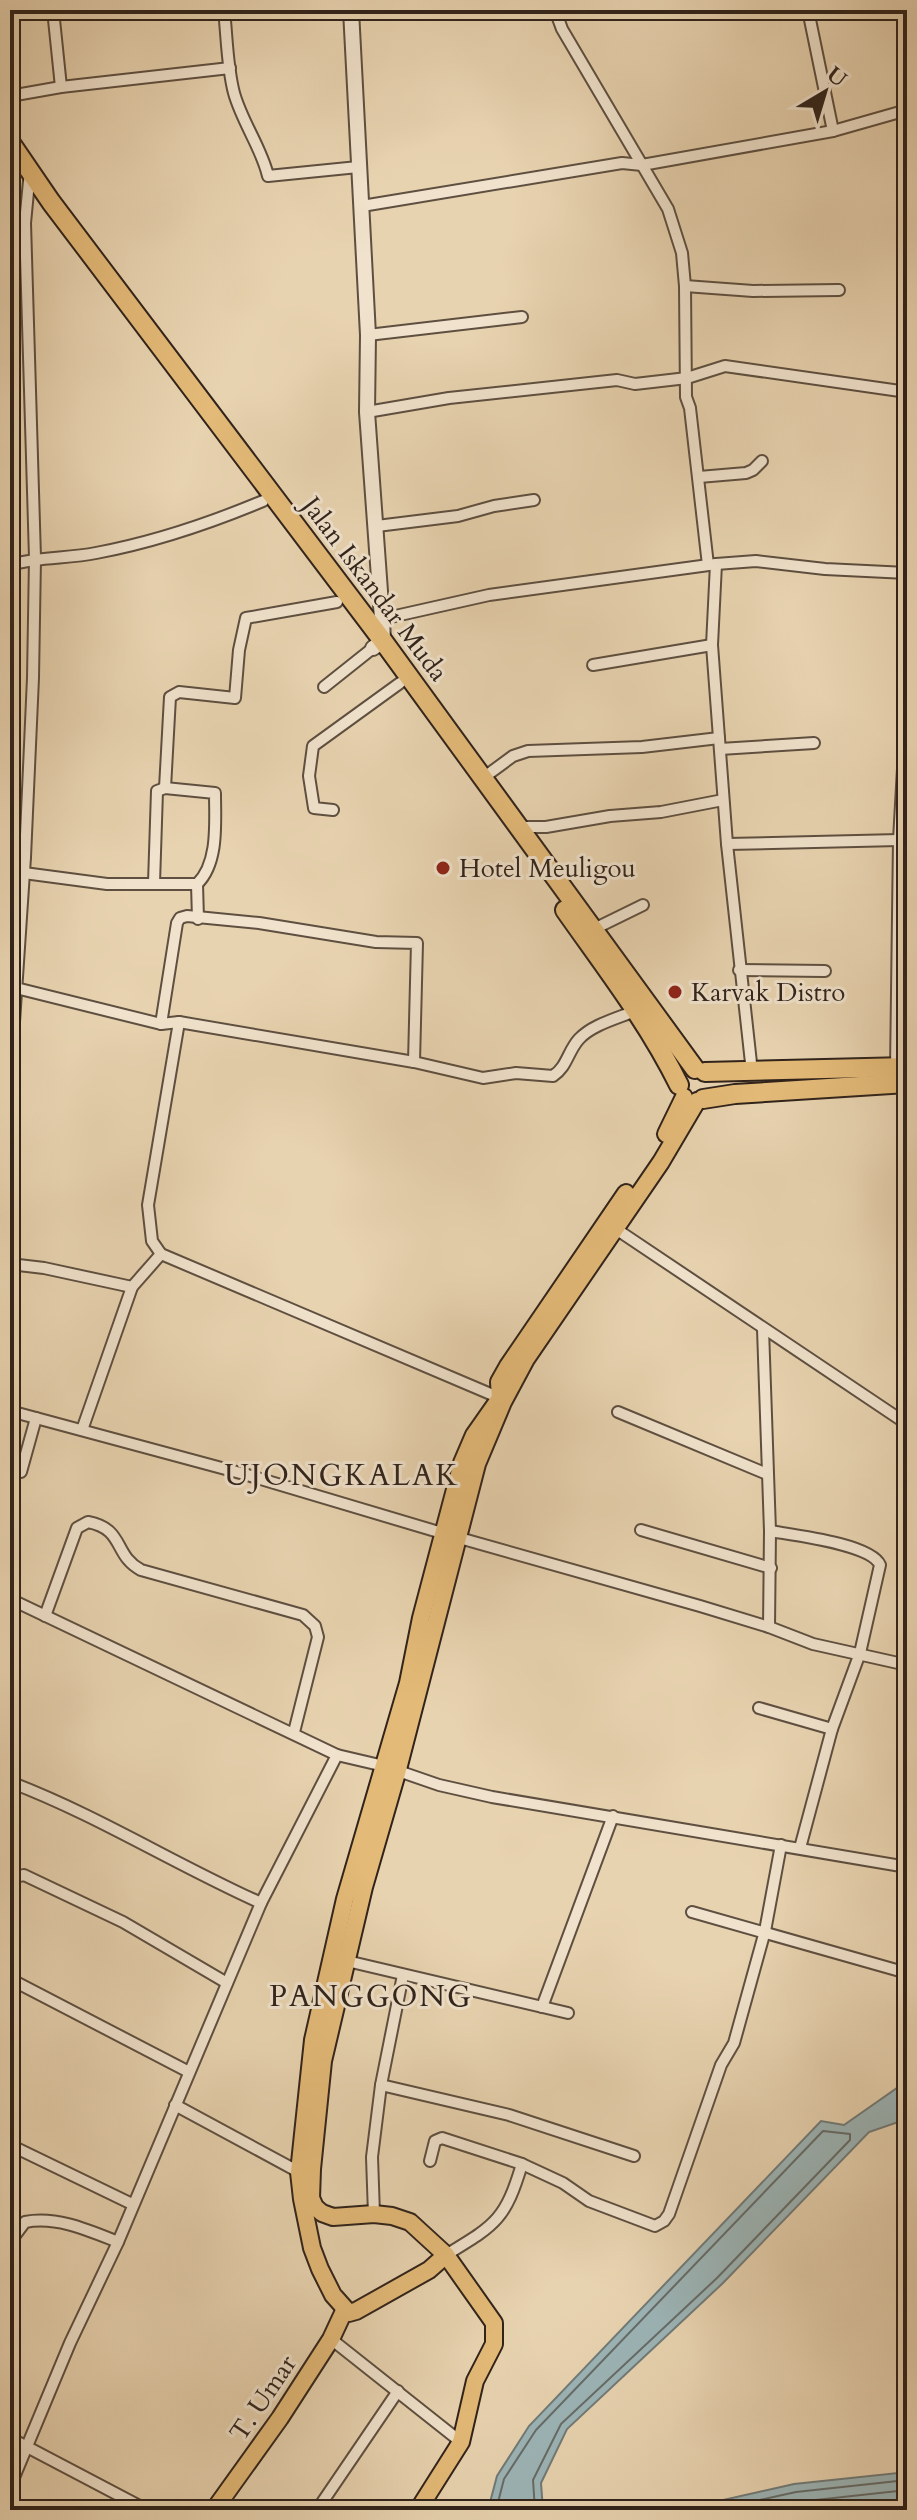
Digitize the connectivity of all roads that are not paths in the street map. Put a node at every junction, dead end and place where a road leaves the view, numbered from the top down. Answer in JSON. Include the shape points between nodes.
{"nodes":[{"id":1,"x":53,"y":10,"type":"edge"},
{"id":2,"x":224,"y":10,"type":"edge"},
{"id":3,"x":351,"y":10,"type":"edge"},
{"id":4,"x":555,"y":10,"type":"edge"},
{"id":5,"x":808,"y":10,"type":"edge"},
{"id":6,"x":230,"y":68,"type":"junction"},
{"id":7,"x":61,"y":87,"type":"junction"},
{"id":8,"x":10,"y":96,"type":"edge"},
{"id":9,"x":907,"y":110,"type":"edge"},
{"id":10,"x":833,"y":131,"type":"junction"},
{"id":11,"x":10,"y":142,"type":"edge"},
{"id":12,"x":10,"y":161,"type":"edge"},
{"id":13,"x":642,"y":165,"type":"junction"},
{"id":14,"x":358,"y":167,"type":"junction"},
{"id":15,"x":29,"y":178,"type":"junction"},
{"id":16,"x":362,"y":206,"type":"junction"},
{"id":17,"x":685,"y":286,"type":"junction"},
{"id":18,"x":839,"y":290,"type":"dead end"},
{"id":19,"x":522,"y":317,"type":"dead end"},
{"id":20,"x":368,"y":335,"type":"junction"},
{"id":21,"x":687,"y":378,"type":"junction"},
{"id":22,"x":907,"y":392,"type":"edge"},
{"id":23,"x":367,"y":412,"type":"junction"},
{"id":24,"x":762,"y":461,"type":"dead end"},
{"id":25,"x":699,"y":477,"type":"junction"},
{"id":26,"x":534,"y":500,"type":"dead end"},
{"id":27,"x":263,"y":501,"type":"junction"},
{"id":28,"x":377,"y":526,"type":"junction"},
{"id":29,"x":35,"y":558,"type":"junction"},
{"id":30,"x":10,"y":565,"type":"edge"},
{"id":31,"x":712,"y":565,"type":"junction"},
{"id":32,"x":907,"y":573,"type":"edge"},
{"id":33,"x":337,"y":602,"type":"junction"},
{"id":34,"x":382,"y":619,"type":"junction"},
{"id":35,"x":378,"y":645,"type":"junction"},
{"id":36,"x":712,"y":645,"type":"junction"},
{"id":37,"x":593,"y":665,"type":"dead end"},
{"id":38,"x":400,"y":683,"type":"junction"},
{"id":39,"x":324,"y":687,"type":"dead end"},
{"id":40,"x":907,"y":697,"type":"edge"},
{"id":41,"x":814,"y":743,"type":"dead end"},
{"id":42,"x":720,"y":744,"type":"junction"},
{"id":43,"x":483,"y":778,"type":"junction"},
{"id":44,"x":165,"y":788,"type":"junction"},
{"id":45,"x":723,"y":800,"type":"junction"},
{"id":46,"x":333,"y":810,"type":"dead end"},
{"id":47,"x":519,"y":827,"type":"junction"},
{"id":48,"x":899,"y":840,"type":"junction"},
{"id":49,"x":727,"y":844,"type":"junction"},
{"id":50,"x":10,"y":855,"type":"edge"},
{"id":51,"x":25,"y":857,"type":"junction"},
{"id":52,"x":24,"y":873,"type":"junction"},
{"id":53,"x":154,"y":883,"type":"junction"},
{"id":54,"x":197,"y":884,"type":"junction"},
{"id":55,"x":643,"y":905,"type":"dead end"},
{"id":56,"x":198,"y":919,"type":"junction"},
{"id":57,"x":594,"y":929,"type":"junction"},
{"id":58,"x":739,"y":970,"type":"junction"},
{"id":59,"x":825,"y":971,"type":"dead end"},
{"id":60,"x":16,"y":988,"type":"junction"},
{"id":61,"x":637,"y":1010,"type":"junction"},
{"id":62,"x":179,"y":1022,"type":"junction"},
{"id":63,"x":161,"y":1024,"type":"junction"},
{"id":64,"x":414,"y":1062,"type":"junction"},
{"id":65,"x":700,"y":1071,"type":"junction"},
{"id":66,"x":752,"y":1072,"type":"junction"},
{"id":67,"x":903,"y":1073,"type":"edge"},
{"id":68,"x":10,"y":1082,"type":"edge"},
{"id":69,"x":691,"y":1095,"type":"junction"},
{"id":70,"x":616,"y":1229,"type":"junction"},
{"id":71,"x":161,"y":1254,"type":"junction"},
{"id":72,"x":10,"y":1264,"type":"edge"},
{"id":73,"x":132,"y":1287,"type":"junction"},
{"id":74,"x":763,"y":1329,"type":"junction"},
{"id":75,"x":500,"y":1398,"type":"junction"},
{"id":76,"x":10,"y":1411,"type":"edge"},
{"id":77,"x":618,"y":1412,"type":"dead end"},
{"id":78,"x":36,"y":1418,"type":"junction"},
{"id":79,"x":907,"y":1424,"type":"edge"},
{"id":80,"x":82,"y":1430,"type":"junction"},
{"id":81,"x":21,"y":1472,"type":"dead end"},
{"id":82,"x":767,"y":1474,"type":"junction"},
{"id":83,"x":641,"y":1530,"type":"dead end"},
{"id":84,"x":770,"y":1531,"type":"junction"},
{"id":85,"x":449,"y":1535,"type":"junction"},
{"id":86,"x":771,"y":1568,"type":"junction"},
{"id":87,"x":10,"y":1599,"type":"edge"},
{"id":88,"x":45,"y":1616,"type":"junction"},
{"id":89,"x":769,"y":1627,"type":"junction"},
{"id":90,"x":860,"y":1653,"type":"junction"},
{"id":91,"x":907,"y":1665,"type":"edge"},
{"id":92,"x":759,"y":1708,"type":"dead end"},
{"id":93,"x":832,"y":1729,"type":"junction"},
{"id":94,"x":294,"y":1732,"type":"junction"},
{"id":95,"x":337,"y":1755,"type":"junction"},
{"id":96,"x":391,"y":1769,"type":"junction"},
{"id":97,"x":10,"y":1782,"type":"edge"},
{"id":98,"x":613,"y":1816,"type":"junction"},
{"id":99,"x":781,"y":1845,"type":"junction"},
{"id":100,"x":800,"y":1848,"type":"junction"},
{"id":101,"x":907,"y":1867,"type":"edge"},
{"id":102,"x":10,"y":1878,"type":"edge"},
{"id":103,"x":261,"y":1903,"type":"junction"},
{"id":104,"x":692,"y":1912,"type":"dead end"},
{"id":105,"x":765,"y":1931,"type":"junction"},
{"id":106,"x":347,"y":1961,"type":"junction"},
{"id":107,"x":907,"y":1973,"type":"edge"},
{"id":108,"x":403,"y":1975,"type":"junction"},
{"id":109,"x":10,"y":1979,"type":"edge"},
{"id":110,"x":227,"y":1983,"type":"junction"},
{"id":111,"x":542,"y":2007,"type":"junction"},
{"id":112,"x":568,"y":2013,"type":"dead end"},
{"id":113,"x":189,"y":2072,"type":"junction"},
{"id":114,"x":381,"y":2085,"type":"junction"},
{"id":115,"x":175,"y":2105,"type":"junction"},
{"id":116,"x":10,"y":2145,"type":"edge"},
{"id":117,"x":634,"y":2156,"type":"dead end"},
{"id":118,"x":430,"y":2161,"type":"dead end"},
{"id":119,"x":522,"y":2164,"type":"junction"},
{"id":120,"x":299,"y":2172,"type":"junction"},
{"id":121,"x":132,"y":2204,"type":"junction"},
{"id":122,"x":374,"y":2214,"type":"junction"},
{"id":123,"x":10,"y":2242,"type":"edge"},
{"id":124,"x":118,"y":2242,"type":"junction"},
{"id":125,"x":446,"y":2255,"type":"junction"},
{"id":126,"x":345,"y":2309,"type":"junction"},
{"id":127,"x":331,"y":2339,"type":"junction"},
{"id":128,"x":398,"y":2391,"type":"junction"},
{"id":129,"x":10,"y":2438,"type":"edge"},
{"id":130,"x":461,"y":2442,"type":"junction"},
{"id":131,"x":27,"y":2447,"type":"junction"},
{"id":132,"x":10,"y":2487,"type":"edge"},
{"id":133,"x":147,"y":2510,"type":"edge"},
{"id":134,"x":214,"y":2510,"type":"edge"},
{"id":135,"x":317,"y":2510,"type":"edge"},
{"id":136,"x":418,"y":2510,"type":"edge"}],
"edges":[{"from":1,"to":7,"type":"street"},
{"from":2,"to":6,"type":"street"},
{"from":3,"to":14,"type":"street"},
{"from":4,"to":13,"type":"street"},
{"from":5,"to":10,"type":"street"},
{"from":6,"to":7,"type":"street"},
{"from":6,"to":14,"type":"street","via":[[234,93],[268,176]]},
{"from":7,"to":8,"type":"street"},
{"from":9,"to":10,"type":"street"},
{"from":10,"to":13,"type":"street"},
{"from":11,"to":15,"type":"highway","name":"Jalan Iskandar Muda"},
{"from":12,"to":15,"type":"highway","name":"Jalan Iskandar Muda"},
{"from":13,"to":16,"type":"street","via":[[622,163]]},
{"from":13,"to":17,"type":"street","via":[[668,209],[682,253]]},
{"from":14,"to":16,"type":"street"},
{"from":15,"to":27,"type":"highway","name":"Jalan Iskandar Muda"},
{"from":15,"to":29,"type":"street"},
{"from":15,"to":35,"type":"highway","name":"Jalan Iskandar Muda"},
{"from":16,"to":20,"type":"street"},
{"from":17,"to":18,"type":"street"},
{"from":17,"to":21,"type":"street"},
{"from":19,"to":20,"type":"street"},
{"from":20,"to":23,"type":"street"},
{"from":21,"to":22,"type":"street","via":[[725,366]]},
{"from":21,"to":23,"type":"street","via":[[586,383]]},
{"from":21,"to":25,"type":"street"},
{"from":23,"to":28,"type":"street"},
{"from":24,"to":25,"type":"street","via":[[746,473]]},
{"from":25,"to":31,"type":"street"},
{"from":26,"to":28,"type":"street"},
{"from":27,"to":29,"type":"street","via":[[168,538],[92,554]]},
{"from":27,"to":33,"type":"highway","name":"Jalan Iskandar Muda"},
{"from":28,"to":34,"type":"street"},
{"from":29,"to":30,"type":"street"},
{"from":29,"to":51,"type":"street"},
{"from":31,"to":32,"type":"street","via":[[756,561]]},
{"from":31,"to":34,"type":"street","via":[[489,595]]},
{"from":31,"to":36,"type":"street"},
{"from":33,"to":35,"type":"highway","name":"Jalan Iskandar Muda"},
{"from":33,"to":44,"type":"street","via":[[246,618],[235,698],[179,692],[170,697]]},
{"from":34,"to":35,"type":"street"},
{"from":35,"to":38,"type":"highway","name":"Jalan Iskandar Muda"},
{"from":35,"to":39,"type":"street"},
{"from":35,"to":43,"type":"highway","name":"Jalan Iskandar Muda"},
{"from":36,"to":37,"type":"street"},
{"from":36,"to":42,"type":"street"},
{"from":38,"to":46,"type":"street","via":[[313,746],[309,776],[314,808]]},
{"from":38,"to":61,"type":"highway","name":"Jalan Iskandar Muda"},
{"from":40,"to":48,"type":"street"},
{"from":41,"to":42,"type":"street"},
{"from":42,"to":43,"type":"street","via":[[528,751]]},
{"from":42,"to":45,"type":"street"},
{"from":43,"to":47,"type":"highway","name":"Jalan Iskandar Muda"},
{"from":44,"to":53,"type":"street","via":[[157,791]]},
{"from":44,"to":54,"type":"street","via":[[215,793],[208,874]]},
{"from":45,"to":47,"type":"street"},
{"from":45,"to":49,"type":"street"},
{"from":47,"to":57,"type":"highway","name":"Jalan Iskandar Muda"},
{"from":48,"to":49,"type":"street"},
{"from":48,"to":67,"type":"street"},
{"from":49,"to":58,"type":"street"},
{"from":50,"to":51,"type":"street"},
{"from":51,"to":52,"type":"street"},
{"from":52,"to":53,"type":"street","via":[[107,884]]},
{"from":52,"to":60,"type":"street"},
{"from":53,"to":54,"type":"street"},
{"from":54,"to":56,"type":"street"},
{"from":55,"to":57,"type":"street"},
{"from":56,"to":63,"type":"street","via":[[187,916],[177,923]]},
{"from":56,"to":64,"type":"street","via":[[417,943]]},
{"from":57,"to":65,"type":"highway","name":"Jalan Iskandar Muda"},
{"from":58,"to":59,"type":"street"},
{"from":58,"to":66,"type":"street"},
{"from":60,"to":63,"type":"street"},
{"from":60,"to":68,"type":"street"},
{"from":61,"to":64,"type":"street","via":[[585,1034],[553,1076],[516,1073],[483,1078]]},
{"from":61,"to":69,"type":"highway","name":"Jalan Iskandar Muda"},
{"from":62,"to":63,"type":"street"},
{"from":62,"to":64,"type":"street"},
{"from":62,"to":71,"type":"street","via":[[148,1205],[152,1241]]},
{"from":65,"to":66,"type":"highway"},
{"from":65,"to":69,"type":"highway","via":[[684,1074]]},
{"from":65,"to":69,"type":"highway","via":[[711,1089]]},
{"from":66,"to":67,"type":"highway"},
{"from":67,"to":69,"type":"highway"},
{"from":69,"to":70,"type":"main road","via":[[661,1162]]},
{"from":69,"to":75,"type":"main road","via":[[508,1366],[499,1382]]},
{"from":70,"to":74,"type":"street"},
{"from":70,"to":85,"type":"main road","via":[[512,1384]]},
{"from":71,"to":73,"type":"street"},
{"from":71,"to":75,"type":"street"},
{"from":72,"to":73,"type":"street"},
{"from":73,"to":80,"type":"street"},
{"from":74,"to":79,"type":"street"},
{"from":74,"to":82,"type":"street"},
{"from":75,"to":85,"type":"main road","via":[[467,1450]]},
{"from":76,"to":78,"type":"street"},
{"from":77,"to":82,"type":"street"},
{"from":78,"to":80,"type":"street"},
{"from":78,"to":81,"type":"street"},
{"from":80,"to":85,"type":"street"},
{"from":82,"to":84,"type":"street"},
{"from":83,"to":86,"type":"street"},
{"from":84,"to":86,"type":"street"},
{"from":84,"to":90,"type":"street","via":[[824,1541],[878,1560]]},
{"from":85,"to":89,"type":"street"},
{"from":85,"to":96,"type":"main road"},
{"from":86,"to":89,"type":"street"},
{"from":87,"to":88,"type":"street"},
{"from":88,"to":94,"type":"street"},
{"from":88,"to":94,"type":"street","via":[[77,1528],[88,1522],[111,1531],[126,1558],[141,1570],[303,1615],[318,1637]]},
{"from":89,"to":90,"type":"street","via":[[813,1644]]},
{"from":90,"to":91,"type":"street"},
{"from":90,"to":93,"type":"street"},
{"from":92,"to":93,"type":"street"},
{"from":93,"to":100,"type":"street"},
{"from":94,"to":95,"type":"street"},
{"from":95,"to":96,"type":"street"},
{"from":95,"to":103,"type":"street"},
{"from":96,"to":98,"type":"street","via":[[492,1797]]},
{"from":96,"to":106,"type":"main road"},
{"from":96,"to":120,"type":"main road","via":[[345,1899],[326,1978],[313,2040]]},
{"from":97,"to":103,"type":"street","via":[[60,1801]]},
{"from":98,"to":99,"type":"street"},
{"from":98,"to":111,"type":"street"},
{"from":99,"to":100,"type":"street"},
{"from":99,"to":105,"type":"street"},
{"from":100,"to":101,"type":"street"},
{"from":102,"to":110,"type":"street","via":[[24,1875],[123,1922]]},
{"from":103,"to":110,"type":"street"},
{"from":104,"to":105,"type":"street"},
{"from":105,"to":107,"type":"street"},
{"from":105,"to":119,"type":"street","via":[[734,2043],[721,2065],[664,2221],[655,2226],[589,2201]]},
{"from":106,"to":108,"type":"street"},
{"from":106,"to":122,"type":"main road","via":[[323,2061],[311,2198],[326,2215]]},
{"from":108,"to":111,"type":"street"},
{"from":108,"to":114,"type":"street"},
{"from":109,"to":113,"type":"street"},
{"from":110,"to":113,"type":"street"},
{"from":111,"to":112,"type":"street"},
{"from":113,"to":115,"type":"street"},
{"from":114,"to":117,"type":"street","via":[[509,2115]]},
{"from":114,"to":122,"type":"street","via":[[372,2157]]},
{"from":115,"to":120,"type":"street"},
{"from":115,"to":121,"type":"street"},
{"from":116,"to":121,"type":"street"},
{"from":118,"to":119,"type":"street","via":[[439,2138]]},
{"from":119,"to":125,"type":"street","via":[[512,2197],[496,2222]]},
{"from":120,"to":126,"type":"main road","via":[[312,2248],[329,2288]]},
{"from":121,"to":124,"type":"street"},
{"from":122,"to":125,"type":"main road","via":[[410,2222]]},
{"from":123,"to":124,"type":"street","via":[[25,2222],[38,2219],[74,2225]]},
{"from":124,"to":131,"type":"street"},
{"from":125,"to":126,"type":"main road","via":[[356,2311]]},
{"from":125,"to":130,"type":"main road","via":[[495,2327]]},
{"from":126,"to":127,"type":"main road","name":"T. Umar"},
{"from":127,"to":128,"type":"street"},
{"from":127,"to":134,"type":"main road","name":"T. Umar"},
{"from":128,"to":130,"type":"street"},
{"from":128,"to":135,"type":"street"},
{"from":129,"to":131,"type":"street"},
{"from":130,"to":136,"type":"main road"},
{"from":131,"to":132,"type":"street"},
{"from":131,"to":133,"type":"street"}]}
